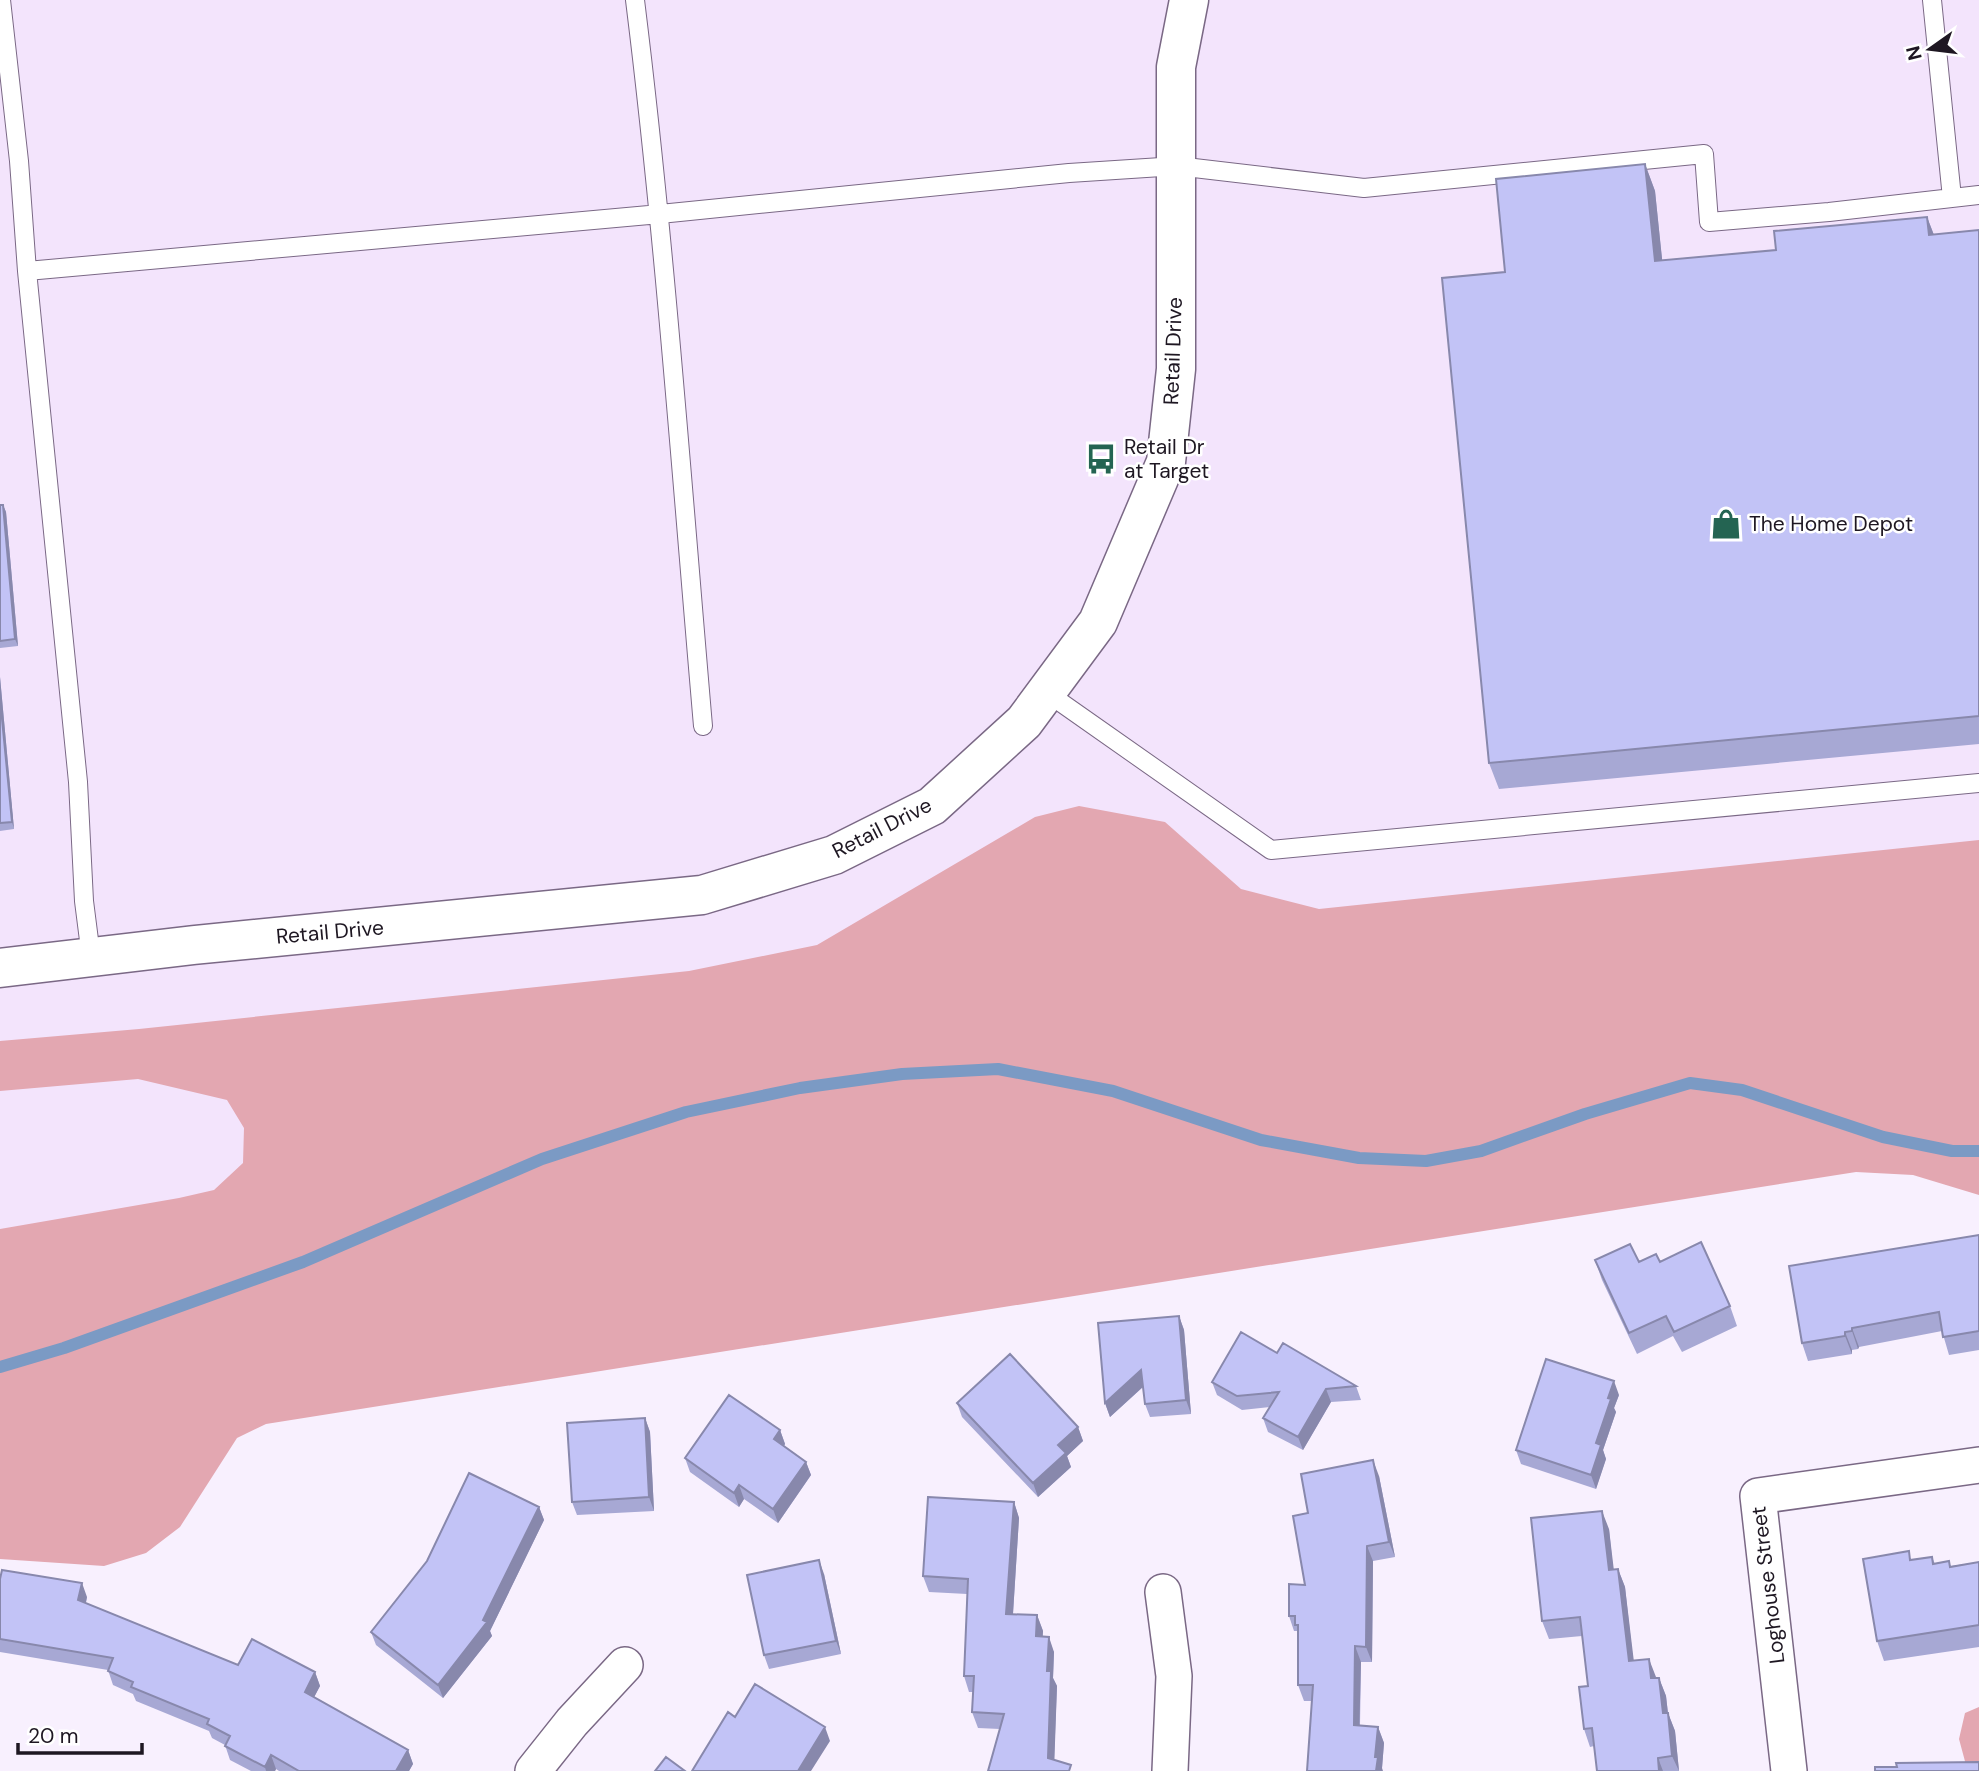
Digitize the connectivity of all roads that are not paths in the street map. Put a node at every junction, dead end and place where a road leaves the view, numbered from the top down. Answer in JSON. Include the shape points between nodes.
{"nodes":[{"id":1,"x":1,"y":0,"type":"edge"},
{"id":2,"x":635,"y":0,"type":"edge"},
{"id":3,"x":1189,"y":0,"type":"edge"},
{"id":4,"x":1932,"y":0,"type":"edge"},
{"id":5,"x":1177,"y":166,"type":"junction"},
{"id":6,"x":1979,"y":195,"type":"edge"},
{"id":7,"x":1952,"y":198,"type":"junction"},
{"id":8,"x":660,"y":214,"type":"junction"},
{"id":9,"x":27,"y":271,"type":"junction"},
{"id":10,"x":1046,"y":692,"type":"junction"},
{"id":11,"x":703,"y":726,"type":"dead end"},
{"id":12,"x":1979,"y":783,"type":"edge"},
{"id":13,"x":91,"y":956,"type":"junction"},
{"id":14,"x":0,"y":968,"type":"edge"},
{"id":15,"x":1979,"y":1465,"type":"edge"},
{"id":16,"x":1163,"y":1592,"type":"dead end"},
{"id":17,"x":625,"y":1665,"type":"dead end"},
{"id":18,"x":533,"y":1771,"type":"edge"},
{"id":19,"x":1170,"y":1771,"type":"edge"},
{"id":20,"x":1789,"y":1771,"type":"edge"}],
"edges":[{"from":1,"to":9,"type":"lane"},
{"from":2,"to":8,"type":"lane"},
{"from":3,"to":5,"type":"street","name":"Retail Drive","via":[[1175,67]]},
{"from":4,"to":7,"type":"lane"},
{"from":5,"to":7,"type":"lane","via":[[1364,188],[1704,154],[1709,222]]},
{"from":5,"to":8,"type":"lane"},
{"from":5,"to":10,"type":"street","name":"Retail Drive","via":[[1176,369],[1166,462],[1098,622]]},
{"from":6,"to":7,"type":"lane"},
{"from":8,"to":9,"type":"lane"},
{"from":8,"to":11,"type":"lane"},
{"from":9,"to":13,"type":"lane"},
{"from":10,"to":12,"type":"lane","via":[[1271,850]]},
{"from":10,"to":13,"type":"street","name":"Retail Drive","via":[[1024,722],[932,806],[834,855],[702,895]]},
{"from":13,"to":14,"type":"street","name":"Retail Drive"},
{"from":15,"to":20,"type":"street","name":"Loghouse Street","via":[[1758,1496]]},
{"from":16,"to":19,"type":"street","via":[[1174,1676]]},
{"from":17,"to":18,"type":"street"}]}
